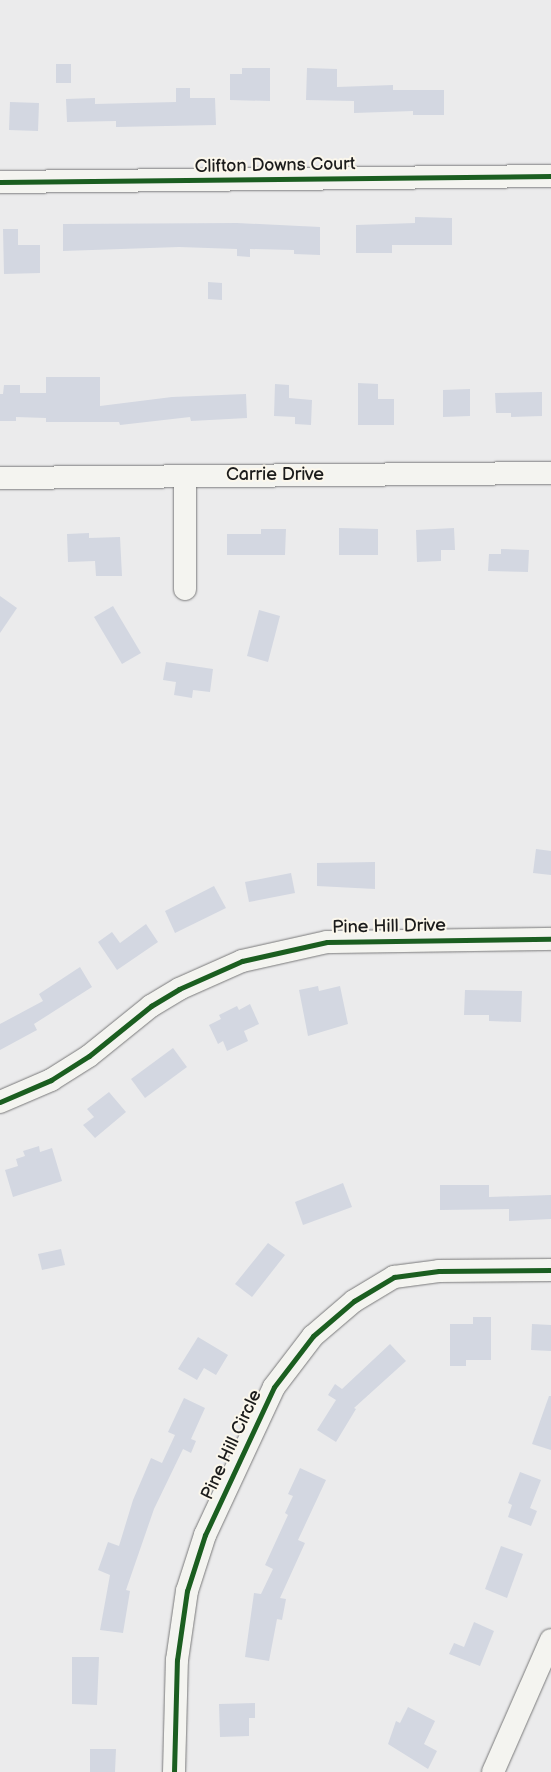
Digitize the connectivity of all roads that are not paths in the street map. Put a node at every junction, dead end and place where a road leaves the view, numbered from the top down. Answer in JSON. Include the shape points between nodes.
{"nodes":[{"id":1,"x":551,"y":176,"type":"edge"},
{"id":2,"x":0,"y":182,"type":"edge"},
{"id":3,"x":551,"y":473,"type":"edge"},
{"id":4,"x":185,"y":476,"type":"junction"},
{"id":5,"x":0,"y":478,"type":"edge"},
{"id":6,"x":185,"y":590,"type":"dead end"},
{"id":7,"x":551,"y":940,"type":"edge"},
{"id":8,"x":0,"y":1102,"type":"edge"},
{"id":9,"x":551,"y":1270,"type":"edge"},
{"id":10,"x":551,"y":1640,"type":"edge"},
{"id":11,"x":174,"y":1772,"type":"edge"},
{"id":12,"x":493,"y":1772,"type":"edge"}],
"edges":[{"from":1,"to":2,"type":"street","name":"Clifton Downs Court"},
{"from":3,"to":4,"type":"street","name":"Carrie Drive"},
{"from":4,"to":5,"type":"street","name":"Carrie Drive"},
{"from":4,"to":6,"type":"street"},
{"from":7,"to":8,"type":"street","name":"Pine Hill Drive","via":[[327,942],[242,961],[179,989],[51,1080]]},
{"from":9,"to":11,"type":"street","name":"Pine Hill Circle","via":[[439,1271],[394,1277],[354,1301],[313,1336],[274,1387],[205,1535],[187,1591],[177,1660]]},
{"from":10,"to":12,"type":"street"}]}
